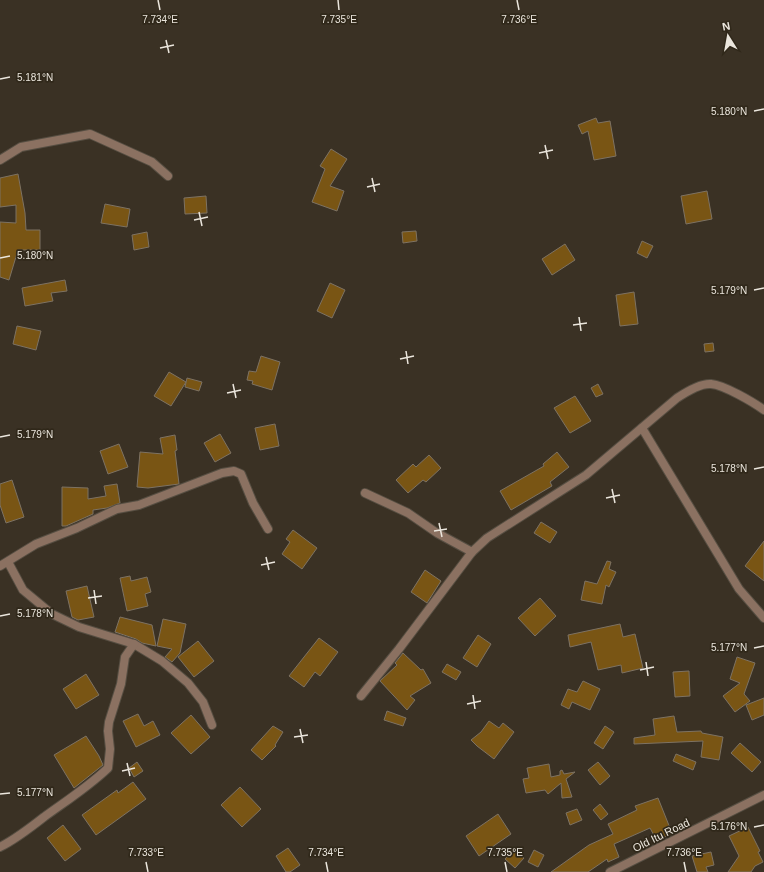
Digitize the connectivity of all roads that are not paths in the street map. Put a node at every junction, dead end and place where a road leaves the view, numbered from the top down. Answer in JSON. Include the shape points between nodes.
{"nodes":[{"id":1,"x":0,"y":160,"type":"edge"},
{"id":2,"x":168,"y":176,"type":"dead end"},
{"id":3,"x":764,"y":410,"type":"edge"},
{"id":4,"x":642,"y":428,"type":"junction"},
{"id":5,"x":365,"y":493,"type":"dead end"},
{"id":6,"x":268,"y":529,"type":"dead end"},
{"id":7,"x":472,"y":552,"type":"junction"},
{"id":8,"x":4,"y":564,"type":"edge"},
{"id":9,"x":764,"y":618,"type":"edge"},
{"id":10,"x":134,"y":644,"type":"junction"},
{"id":11,"x":361,"y":696,"type":"dead end"},
{"id":12,"x":212,"y":724,"type":"dead end"},
{"id":13,"x":764,"y":796,"type":"edge"},
{"id":14,"x":0,"y":847,"type":"edge"},
{"id":15,"x":610,"y":872,"type":"edge"}],
"edges":[{"from":1,"to":2,"type":"street","via":[[21,147],[90,134],[152,162]]},
{"from":3,"to":4,"type":"street","via":[[724,388],[710,384],[692,389],[677,398]]},
{"from":4,"to":7,"type":"street","via":[[586,475],[487,538]]},
{"from":4,"to":9,"type":"street","via":[[739,589]]},
{"from":5,"to":7,"type":"street","via":[[408,513]]},
{"from":6,"to":8,"type":"street","via":[[253,503],[241,474],[234,470],[139,505],[117,509],[36,544]]},
{"from":7,"to":11,"type":"street"},
{"from":8,"to":10,"type":"street","via":[[23,590],[52,614],[79,627]]},
{"from":10,"to":12,"type":"street","via":[[188,683],[203,702]]},
{"from":10,"to":14,"type":"street","via":[[125,657],[121,684],[109,722],[108,768],[86,788]]},
{"from":13,"to":15,"type":"street","name":"Old Itu Road"}]}
